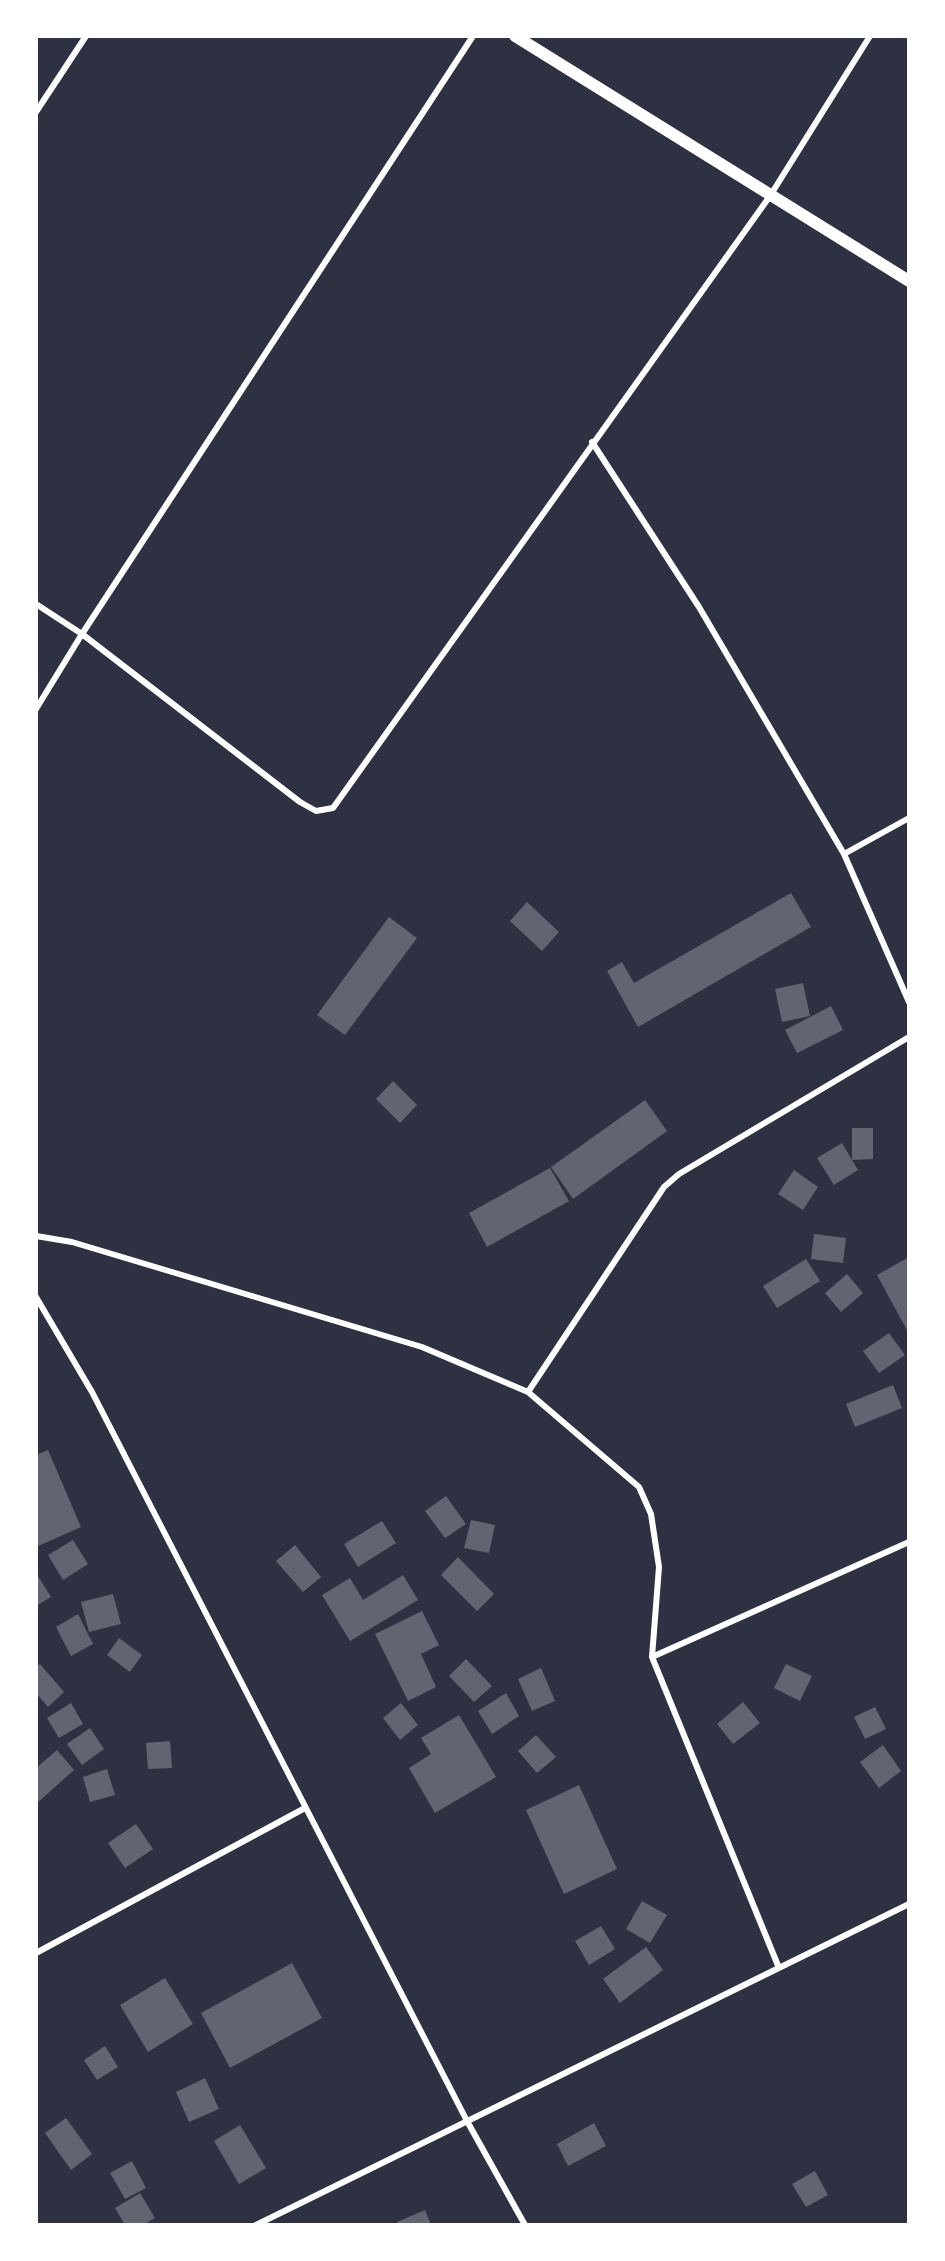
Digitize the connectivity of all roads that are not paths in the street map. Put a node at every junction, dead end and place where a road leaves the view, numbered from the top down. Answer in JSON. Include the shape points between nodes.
{"nodes":[{"id":1,"x":86,"y":36,"type":"edge"},
{"id":2,"x":473,"y":36,"type":"edge"},
{"id":3,"x":515,"y":36,"type":"edge"},
{"id":4,"x":870,"y":36,"type":"edge"},
{"id":5,"x":36,"y":112,"type":"edge"},
{"id":6,"x":770,"y":196,"type":"junction"},
{"id":7,"x":909,"y":281,"type":"edge"},
{"id":8,"x":592,"y":442,"type":"junction"},
{"id":9,"x":36,"y":604,"type":"edge"},
{"id":10,"x":82,"y":634,"type":"junction"},
{"id":11,"x":36,"y":709,"type":"edge"},
{"id":12,"x":909,"y":818,"type":"edge"},
{"id":13,"x":844,"y":854,"type":"junction"},
{"id":14,"x":909,"y":1002,"type":"edge"},
{"id":15,"x":909,"y":1037,"type":"edge"},
{"id":16,"x":36,"y":1236,"type":"edge"},
{"id":17,"x":36,"y":1297,"type":"edge"},
{"id":18,"x":528,"y":1392,"type":"junction"},
{"id":19,"x":909,"y":1542,"type":"edge"},
{"id":20,"x":652,"y":1657,"type":"junction"},
{"id":21,"x":305,"y":1808,"type":"junction"},
{"id":22,"x":909,"y":1904,"type":"edge"},
{"id":23,"x":36,"y":1953,"type":"edge"},
{"id":24,"x":779,"y":1968,"type":"junction"},
{"id":25,"x":467,"y":2121,"type":"junction"},
{"id":26,"x":256,"y":2225,"type":"edge"},
{"id":27,"x":525,"y":2225,"type":"edge"}],
"edges":[{"from":1,"to":5,"type":"street"},
{"from":2,"to":10,"type":"street"},
{"from":3,"to":6,"type":"main road"},
{"from":4,"to":6,"type":"street"},
{"from":6,"to":7,"type":"main road"},
{"from":6,"to":8,"type":"street"},
{"from":8,"to":10,"type":"street","via":[[336,805],[328,810],[316,811],[290,795]]},
{"from":8,"to":13,"type":"street","via":[[699,607]]},
{"from":9,"to":10,"type":"street"},
{"from":10,"to":11,"type":"street"},
{"from":12,"to":13,"type":"street"},
{"from":13,"to":14,"type":"street"},
{"from":15,"to":18,"type":"street","via":[[679,1174],[664,1187]]},
{"from":16,"to":18,"type":"street","via":[[72,1242],[422,1347]]},
{"from":17,"to":21,"type":"street","via":[[92,1392]]},
{"from":18,"to":20,"type":"street","via":[[639,1487],[647,1500],[659,1568]]},
{"from":19,"to":20,"type":"street"},
{"from":20,"to":24,"type":"street"},
{"from":21,"to":23,"type":"street"},
{"from":21,"to":25,"type":"street"},
{"from":22,"to":24,"type":"street"},
{"from":24,"to":25,"type":"street"},
{"from":25,"to":26,"type":"street"},
{"from":25,"to":27,"type":"street"}]}
